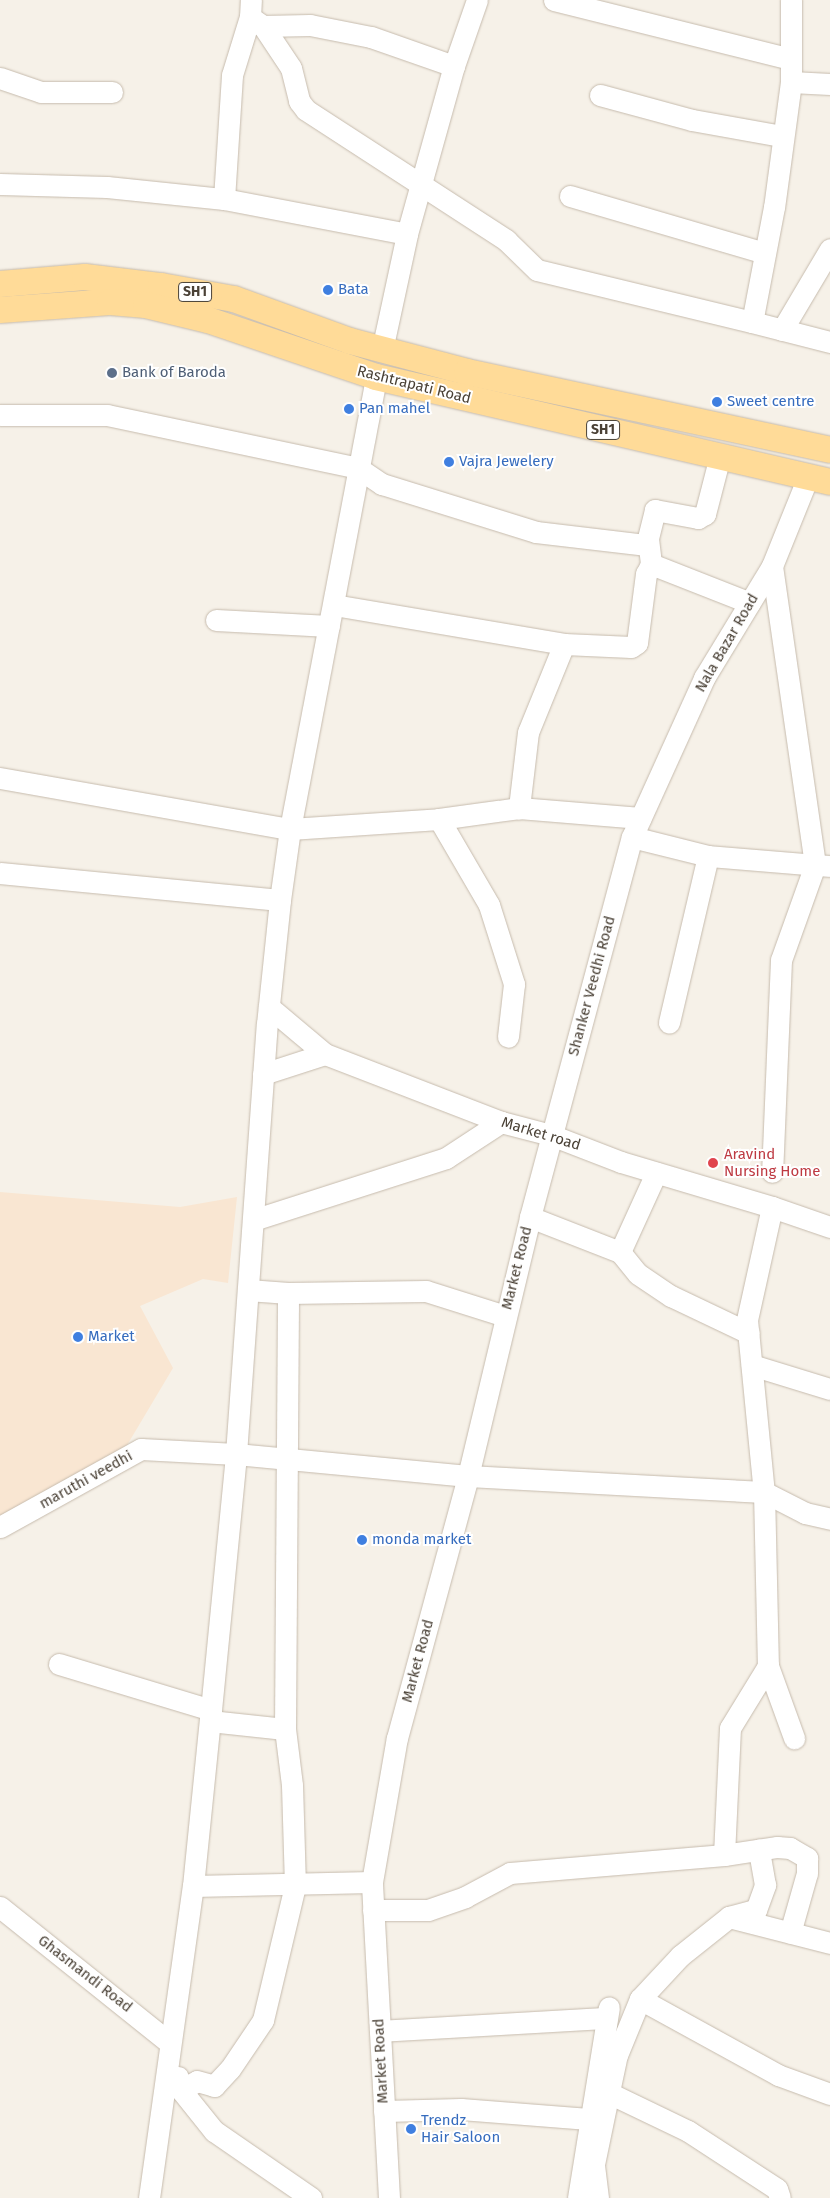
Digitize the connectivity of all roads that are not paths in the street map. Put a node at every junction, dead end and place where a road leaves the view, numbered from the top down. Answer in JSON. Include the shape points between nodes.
{"nodes":[{"id":1,"x":477,"y":0,"type":"edge"},
{"id":2,"x":554,"y":0,"type":"edge"},
{"id":3,"x":791,"y":0,"type":"edge"},
{"id":4,"x":255,"y":14,"type":"edge"},
{"id":5,"x":791,"y":59,"type":"junction"},
{"id":6,"x":454,"y":66,"type":"junction"},
{"id":7,"x":0,"y":78,"type":"edge"},
{"id":8,"x":790,"y":82,"type":"junction"},
{"id":9,"x":830,"y":84,"type":"edge"},
{"id":10,"x":112,"y":92,"type":"dead end"},
{"id":11,"x":600,"y":95,"type":"dead end"},
{"id":12,"x":782,"y":136,"type":"junction"},
{"id":13,"x":0,"y":184,"type":"edge"},
{"id":14,"x":422,"y":186,"type":"junction"},
{"id":15,"x":570,"y":196,"type":"dead end"},
{"id":16,"x":224,"y":199,"type":"junction"},
{"id":17,"x":407,"y":234,"type":"junction"},
{"id":18,"x":830,"y":249,"type":"edge"},
{"id":19,"x":765,"y":253,"type":"junction"},
{"id":20,"x":55,"y":280,"type":"junction"},
{"id":21,"x":0,"y":284,"type":"edge"},
{"id":22,"x":57,"y":305,"type":"junction"},
{"id":23,"x":0,"y":310,"type":"edge"},
{"id":24,"x":752,"y":322,"type":"junction"},
{"id":25,"x":782,"y":330,"type":"junction"},
{"id":26,"x":830,"y":342,"type":"edge"},
{"id":27,"x":382,"y":350,"type":"junction"},
{"id":28,"x":376,"y":377,"type":"junction"},
{"id":29,"x":0,"y":415,"type":"edge"},
{"id":30,"x":830,"y":450,"type":"edge"},
{"id":31,"x":720,"y":456,"type":"junction"},
{"id":32,"x":358,"y":468,"type":"junction"},
{"id":33,"x":819,"y":479,"type":"edge"},
{"id":34,"x":649,"y":554,"type":"junction"},
{"id":35,"x":772,"y":566,"type":"junction"},
{"id":36,"x":750,"y":603,"type":"junction"},
{"id":37,"x":334,"y":605,"type":"junction"},
{"id":38,"x":216,"y":620,"type":"dead end"},
{"id":39,"x":330,"y":626,"type":"junction"},
{"id":40,"x":564,"y":644,"type":"junction"},
{"id":41,"x":0,"y":778,"type":"edge"},
{"id":42,"x":519,"y":808,"type":"junction"},
{"id":43,"x":439,"y":819,"type":"junction"},
{"id":44,"x":637,"y":828,"type":"junction"},
{"id":45,"x":290,"y":829,"type":"junction"},
{"id":46,"x":708,"y":856,"type":"junction"},
{"id":47,"x":822,"y":866,"type":"edge"},
{"id":48,"x":0,"y":873,"type":"edge"},
{"id":49,"x":280,"y":900,"type":"junction"},
{"id":50,"x":268,"y":1007,"type":"junction"},
{"id":51,"x":669,"y":1022,"type":"dead end"},
{"id":52,"x":508,"y":1037,"type":"dead end"},
{"id":53,"x":325,"y":1054,"type":"junction"},
{"id":54,"x":263,"y":1074,"type":"junction"},
{"id":55,"x":501,"y":1122,"type":"junction"},
{"id":56,"x":552,"y":1135,"type":"junction"},
{"id":57,"x":772,"y":1172,"type":"dead end"},
{"id":58,"x":656,"y":1173,"type":"junction"},
{"id":59,"x":772,"y":1206,"type":"junction"},
{"id":60,"x":530,"y":1217,"type":"junction"},
{"id":61,"x":253,"y":1220,"type":"junction"},
{"id":62,"x":830,"y":1228,"type":"edge"},
{"id":63,"x":620,"y":1252,"type":"junction"},
{"id":64,"x":248,"y":1290,"type":"junction"},
{"id":65,"x":288,"y":1293,"type":"junction"},
{"id":66,"x":505,"y":1316,"type":"junction"},
{"id":67,"x":749,"y":1333,"type":"junction"},
{"id":68,"x":752,"y":1365,"type":"junction"},
{"id":69,"x":830,"y":1389,"type":"edge"},
{"id":70,"x":236,"y":1454,"type":"junction"},
{"id":71,"x":288,"y":1459,"type":"junction"},
{"id":72,"x":468,"y":1476,"type":"junction"},
{"id":73,"x":764,"y":1492,"type":"junction"},
{"id":74,"x":830,"y":1519,"type":"edge"},
{"id":75,"x":0,"y":1527,"type":"edge"},
{"id":76,"x":59,"y":1664,"type":"dead end"},
{"id":77,"x":768,"y":1666,"type":"junction"},
{"id":78,"x":211,"y":1716,"type":"junction"},
{"id":79,"x":285,"y":1729,"type":"junction"},
{"id":80,"x":794,"y":1738,"type":"dead end"},
{"id":81,"x":759,"y":1850,"type":"junction"},
{"id":82,"x":724,"y":1855,"type":"junction"},
{"id":83,"x":372,"y":1882,"type":"junction"},
{"id":84,"x":193,"y":1886,"type":"junction"},
{"id":85,"x":295,"y":1886,"type":"junction"},
{"id":86,"x":0,"y":1907,"type":"edge"},
{"id":87,"x":373,"y":1910,"type":"junction"},
{"id":88,"x":729,"y":1917,"type":"junction"},
{"id":89,"x":790,"y":1933,"type":"junction"},
{"id":90,"x":830,"y":1943,"type":"edge"},
{"id":91,"x":640,"y":1998,"type":"junction"},
{"id":92,"x":380,"y":2031,"type":"junction"},
{"id":93,"x":170,"y":2043,"type":"junction"},
{"id":94,"x":181,"y":2090,"type":"junction"},
{"id":95,"x":609,"y":2093,"type":"junction"},
{"id":96,"x":830,"y":2094,"type":"edge"},
{"id":97,"x":384,"y":2110,"type":"junction"},
{"id":98,"x":589,"y":2119,"type":"junction"},
{"id":99,"x":149,"y":2198,"type":"edge"},
{"id":100,"x":311,"y":2198,"type":"edge"},
{"id":101,"x":389,"y":2198,"type":"edge"},
{"id":102,"x":578,"y":2198,"type":"edge"},
{"id":103,"x":598,"y":2198,"type":"edge"},
{"id":104,"x":780,"y":2198,"type":"edge"}],
"edges":[{"from":1,"to":6,"type":"street"},
{"from":2,"to":5,"type":"street"},
{"from":3,"to":5,"type":"street"},
{"from":4,"to":6,"type":"street","via":[[339,29]]},
{"from":4,"to":14,"type":"street","via":[[291,68],[299,100],[306,110]]},
{"from":4,"to":16,"type":"street","via":[[232,75]]},
{"from":5,"to":8,"type":"street"},
{"from":6,"to":14,"type":"street"},
{"from":7,"to":10,"type":"street","via":[[40,92]]},
{"from":8,"to":9,"type":"street"},
{"from":8,"to":12,"type":"street"},
{"from":11,"to":12,"type":"street","via":[[692,120]]},
{"from":12,"to":19,"type":"street"},
{"from":13,"to":16,"type":"street","via":[[107,187]]},
{"from":14,"to":17,"type":"street"},
{"from":14,"to":24,"type":"street","via":[[506,240],[537,270]]},
{"from":15,"to":19,"type":"street"},
{"from":16,"to":17,"type":"street"},
{"from":17,"to":27,"type":"street"},
{"from":18,"to":25,"type":"street"},
{"from":19,"to":24,"type":"street"},
{"from":20,"to":21,"type":"main road","name":"Rashtrapati Road","number":"SH1"},
{"from":20,"to":22,"type":"main road"},
{"from":20,"to":27,"type":"main road","name":"Rashtrapati Road","number":"SH1","via":[[85,277],[234,299]]},
{"from":22,"to":23,"type":"main road","name":"Rashtrapati Road","number":"SH1"},
{"from":22,"to":28,"type":"main road","name":"Rashtrapati Road","number":"SH1","via":[[110,302],[146,305],[208,320]]},
{"from":24,"to":25,"type":"street"},
{"from":25,"to":26,"type":"street"},
{"from":27,"to":30,"type":"main road","name":"Rashtrapati Road","number":"SH1","via":[[467,372]]},
{"from":28,"to":31,"type":"main road","name":"Rashtrapati Road","number":"SH1"},
{"from":28,"to":32,"type":"street"},
{"from":29,"to":32,"type":"street","via":[[107,415]]},
{"from":31,"to":33,"type":"main road","name":"Rashtrapati Road","number":"SH1"},
{"from":31,"to":34,"type":"street","via":[[706,514],[698,518],[655,510]]},
{"from":32,"to":34,"type":"street","via":[[382,484],[536,532]]},
{"from":32,"to":37,"type":"street"},
{"from":33,"to":35,"type":"street","name":"Nala Bazar Road"},
{"from":34,"to":36,"type":"street"},
{"from":34,"to":40,"type":"street","via":[[637,643],[631,647]]},
{"from":35,"to":36,"type":"street","name":"Nala Bazar Road"},
{"from":35,"to":47,"type":"street"},
{"from":36,"to":44,"type":"street","name":"Nala Bazar Road","via":[[704,678]]},
{"from":37,"to":39,"type":"street"},
{"from":37,"to":40,"type":"street"},
{"from":38,"to":39,"type":"street"},
{"from":39,"to":45,"type":"street"},
{"from":40,"to":42,"type":"street","via":[[528,732]]},
{"from":41,"to":45,"type":"street"},
{"from":42,"to":43,"type":"street"},
{"from":42,"to":44,"type":"street"},
{"from":43,"to":45,"type":"street"},
{"from":43,"to":52,"type":"street","via":[[489,905],[514,984]]},
{"from":44,"to":46,"type":"street"},
{"from":44,"to":56,"type":"street","name":"Shanker Veedhi Road"},
{"from":45,"to":49,"type":"street"},
{"from":46,"to":47,"type":"street"},
{"from":46,"to":51,"type":"street"},
{"from":47,"to":57,"type":"street","via":[[782,960]]},
{"from":48,"to":49,"type":"street"},
{"from":49,"to":50,"type":"street"},
{"from":50,"to":53,"type":"street","name":"Market road"},
{"from":50,"to":54,"type":"street"},
{"from":53,"to":54,"type":"street"},
{"from":53,"to":55,"type":"street","name":"Market road"},
{"from":54,"to":61,"type":"street"},
{"from":55,"to":56,"type":"street","name":"Market road"},
{"from":55,"to":61,"type":"street","via":[[446,1158]]},
{"from":56,"to":58,"type":"street","name":"Market road"},
{"from":56,"to":60,"type":"street","name":"Market Road"},
{"from":58,"to":59,"type":"street","name":"Market road"},
{"from":58,"to":63,"type":"street"},
{"from":59,"to":62,"type":"street","name":"Market road"},
{"from":59,"to":67,"type":"street","via":[[748,1304]]},
{"from":60,"to":63,"type":"street"},
{"from":60,"to":66,"type":"street","name":"Market Road"},
{"from":61,"to":64,"type":"street"},
{"from":63,"to":67,"type":"street","via":[[638,1274],[671,1296]]},
{"from":64,"to":65,"type":"street"},
{"from":64,"to":70,"type":"street"},
{"from":65,"to":66,"type":"street","via":[[426,1291]]},
{"from":65,"to":71,"type":"street"},
{"from":66,"to":72,"type":"street","name":"Market Road"},
{"from":67,"to":68,"type":"street"},
{"from":68,"to":69,"type":"street"},
{"from":68,"to":73,"type":"street"},
{"from":70,"to":71,"type":"street","name":"maruthi veedhi"},
{"from":70,"to":75,"type":"street","name":"maruthi veedhi","via":[[142,1450]]},
{"from":70,"to":78,"type":"street"},
{"from":71,"to":72,"type":"street","name":"maruthi veedhi"},
{"from":71,"to":79,"type":"street"},
{"from":72,"to":73,"type":"street","name":"maruthi veedhi"},
{"from":72,"to":83,"type":"street","name":"Market Road","via":[[396,1738]]},
{"from":73,"to":74,"type":"street","via":[[805,1513]]},
{"from":73,"to":77,"type":"street"},
{"from":76,"to":78,"type":"street"},
{"from":77,"to":80,"type":"street"},
{"from":77,"to":82,"type":"street","via":[[730,1728]]},
{"from":78,"to":79,"type":"street"},
{"from":78,"to":84,"type":"street"},
{"from":79,"to":85,"type":"street","via":[[292,1785]]},
{"from":81,"to":82,"type":"street"},
{"from":81,"to":88,"type":"street","via":[[766,1885],[762,1899],[756,1910]]},
{"from":81,"to":89,"type":"street","via":[[790,1848],[807,1858],[808,1873]]},
{"from":82,"to":87,"type":"street","via":[[510,1874],[465,1897],[428,1910]]},
{"from":83,"to":85,"type":"street"},
{"from":83,"to":87,"type":"street","name":"Market Road"},
{"from":84,"to":85,"type":"street"},
{"from":84,"to":93,"type":"street"},
{"from":85,"to":94,"type":"street","via":[[263,2020],[230,2069],[214,2086],[197,2080]]},
{"from":86,"to":93,"type":"street","name":"Ghasmandi Road"},
{"from":87,"to":92,"type":"street","name":"Market Road"},
{"from":88,"to":89,"type":"street"},
{"from":88,"to":91,"type":"street","via":[[680,1956]]},
{"from":89,"to":90,"type":"street"},
{"from":91,"to":95,"type":"street","via":[[617,2055]]},
{"from":91,"to":96,"type":"street","via":[[778,2075]]},
{"from":92,"to":97,"type":"street","name":"Market Road"},
{"from":92,"to":98,"type":"street","via":[[608,2013]]},
{"from":93,"to":94,"type":"street"},
{"from":93,"to":99,"type":"street"},
{"from":94,"to":100,"type":"street","via":[[214,2131]]},
{"from":95,"to":103,"type":"street","via":[[594,2164]]},
{"from":95,"to":104,"type":"street","via":[[688,2131],[777,2189]]},
{"from":97,"to":98,"type":"street","via":[[461,2109]]},
{"from":97,"to":101,"type":"street","name":"Market Road"},
{"from":98,"to":102,"type":"street"}]}
